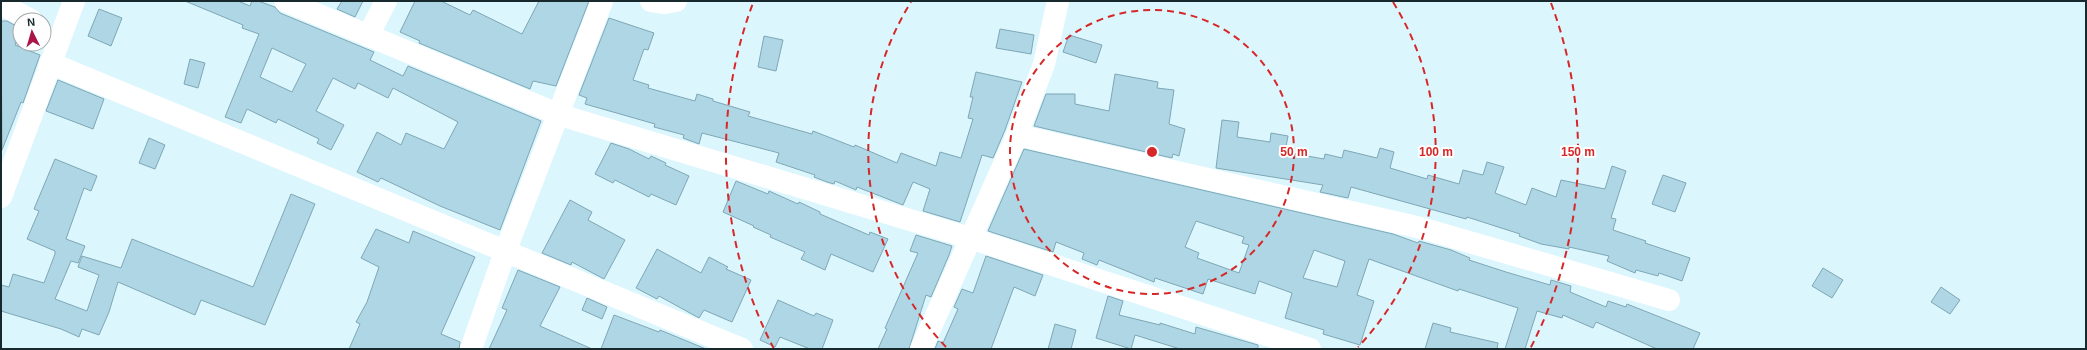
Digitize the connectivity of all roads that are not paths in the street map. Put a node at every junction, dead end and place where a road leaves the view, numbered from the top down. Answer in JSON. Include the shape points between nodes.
{"nodes":[{"id":1,"x":74,"y":1,"type":"edge"},
{"id":2,"x":285,"y":1,"type":"edge"},
{"id":3,"x":386,"y":1,"type":"edge"},
{"id":4,"x":602,"y":1,"type":"edge"},
{"id":5,"x":651,"y":1,"type":"edge"},
{"id":6,"x":676,"y":1,"type":"edge"},
{"id":7,"x":1058,"y":1,"type":"edge"},
{"id":8,"x":1,"y":4,"type":"edge"},
{"id":9,"x":16,"y":12,"type":"edge"},
{"id":10,"x":52,"y":31,"type":"edge"},
{"id":11,"x":368,"y":36,"type":"junction"},
{"id":12,"x":51,"y":52,"type":"edge"},
{"id":13,"x":50,"y":64,"type":"junction"},
{"id":14,"x":560,"y":115,"type":"junction"},
{"id":15,"x":1017,"y":135,"type":"junction"},
{"id":16,"x":1,"y":197,"type":"edge"},
{"id":17,"x":970,"y":238,"type":"junction"},
{"id":18,"x":505,"y":252,"type":"junction"},
{"id":19,"x":1669,"y":300,"type":"dead end"},
{"id":20,"x":471,"y":349,"type":"edge"},
{"id":21,"x":742,"y":349,"type":"edge"},
{"id":22,"x":921,"y":349,"type":"edge"},
{"id":23,"x":1310,"y":349,"type":"edge"}],
"edges":[{"from":1,"to":10,"type":"street"},
{"from":2,"to":11,"type":"street"},
{"from":3,"to":11,"type":"street"},
{"from":4,"to":14,"type":"street"},
{"from":5,"to":6,"type":"street"},
{"from":7,"to":15,"type":"street","via":[[1044,64]]},
{"from":8,"to":9,"type":"street"},
{"from":11,"to":14,"type":"street"},
{"from":12,"to":13,"type":"street"},
{"from":13,"to":16,"type":"street"},
{"from":13,"to":18,"type":"street"},
{"from":14,"to":17,"type":"street"},
{"from":14,"to":18,"type":"street"},
{"from":15,"to":17,"type":"street"},
{"from":15,"to":19,"type":"street","via":[[1421,228]]},
{"from":17,"to":22,"type":"street"},
{"from":17,"to":23,"type":"street"},
{"from":18,"to":20,"type":"street"},
{"from":18,"to":21,"type":"street"}]}
